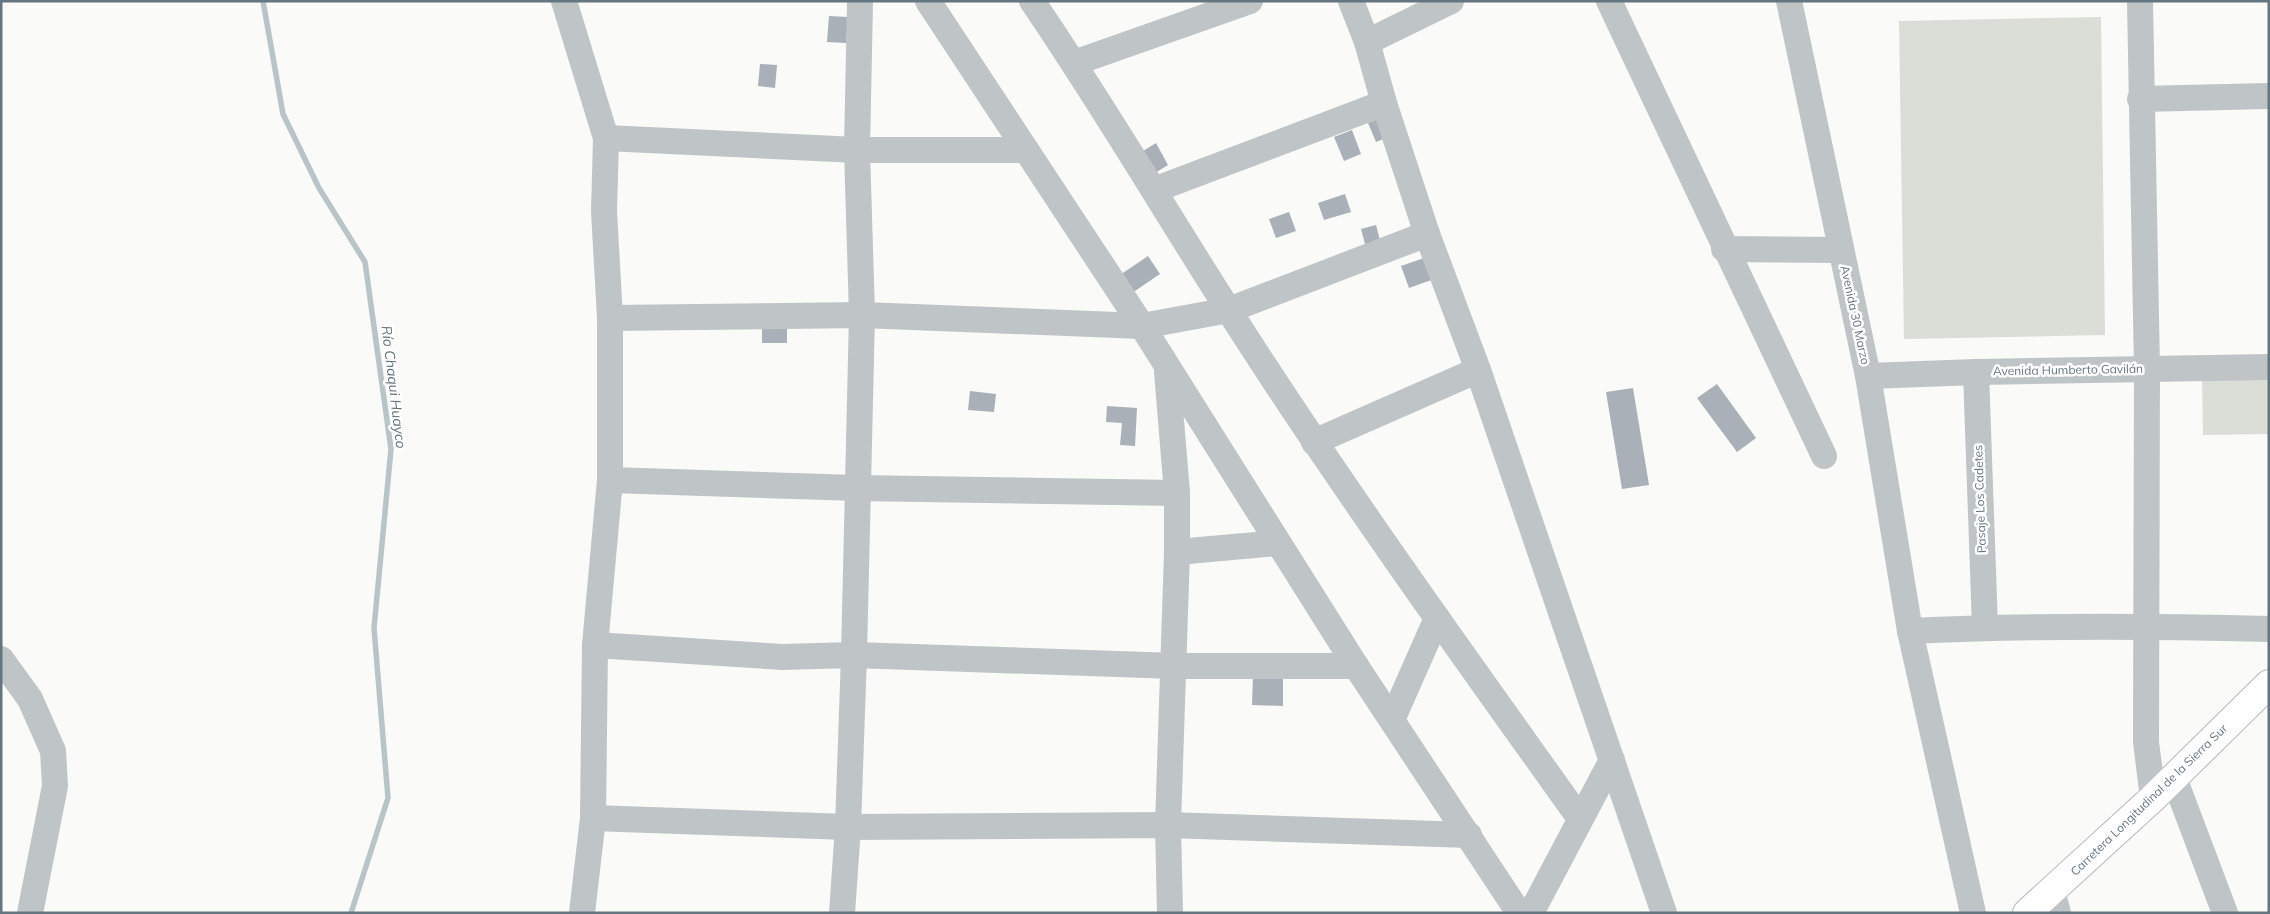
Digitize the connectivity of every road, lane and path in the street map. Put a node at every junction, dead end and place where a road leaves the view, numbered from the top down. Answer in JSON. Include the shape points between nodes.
{"nodes":[{"id":1,"x":564,"y":1,"type":"edge"},
{"id":2,"x":860,"y":1,"type":"edge"},
{"id":3,"x":928,"y":1,"type":"edge"},
{"id":4,"x":1032,"y":1,"type":"edge"},
{"id":5,"x":1250,"y":1,"type":"edge"},
{"id":6,"x":1351,"y":1,"type":"edge"},
{"id":7,"x":1451,"y":1,"type":"edge"},
{"id":8,"x":1609,"y":1,"type":"edge"},
{"id":9,"x":1789,"y":1,"type":"edge"},
{"id":10,"x":2140,"y":1,"type":"edge"},
{"id":11,"x":1367,"y":42,"type":"junction"},
{"id":12,"x":1074,"y":64,"type":"junction"},
{"id":13,"x":2269,"y":96,"type":"edge"},
{"id":14,"x":2140,"y":99,"type":"junction"},
{"id":15,"x":1384,"y":103,"type":"junction"},
{"id":16,"x":606,"y":138,"type":"junction"},
{"id":17,"x":857,"y":150,"type":"junction"},
{"id":18,"x":1026,"y":150,"type":"junction"},
{"id":19,"x":1154,"y":190,"type":"junction"},
{"id":20,"x":1428,"y":234,"type":"junction"},
{"id":21,"x":1724,"y":249,"type":"junction"},
{"id":22,"x":1841,"y":250,"type":"junction"},
{"id":23,"x":1229,"y":310,"type":"junction"},
{"id":24,"x":862,"y":315,"type":"junction"},
{"id":25,"x":610,"y":318,"type":"junction"},
{"id":26,"x":1142,"y":326,"type":"junction"},
{"id":27,"x":2269,"y":367,"type":"edge"},
{"id":28,"x":1167,"y":369,"type":"junction"},
{"id":29,"x":2147,"y":369,"type":"junction"},
{"id":30,"x":1478,"y":370,"type":"junction"},
{"id":31,"x":1976,"y":372,"type":"junction"},
{"id":32,"x":1868,"y":376,"type":"junction"},
{"id":33,"x":1314,"y":442,"type":"junction"},
{"id":34,"x":1824,"y":456,"type":"dead end"},
{"id":35,"x":610,"y":480,"type":"junction"},
{"id":36,"x":857,"y":488,"type":"junction"},
{"id":37,"x":1176,"y":493,"type":"junction"},
{"id":38,"x":1277,"y":543,"type":"junction"},
{"id":39,"x":1177,"y":552,"type":"junction"},
{"id":40,"x":1437,"y":618,"type":"junction"},
{"id":41,"x":2146,"y":626,"type":"junction"},
{"id":42,"x":1985,"y":627,"type":"junction"},
{"id":43,"x":2269,"y":629,"type":"edge"},
{"id":44,"x":1910,"y":631,"type":"junction"},
{"id":45,"x":595,"y":645,"type":"junction"},
{"id":46,"x":854,"y":655,"type":"junction"},
{"id":47,"x":1,"y":659,"type":"edge"},
{"id":48,"x":1175,"y":666,"type":"junction"},
{"id":49,"x":1356,"y":666,"type":"junction"},
{"id":50,"x":2269,"y":684,"type":"edge"},
{"id":51,"x":1392,"y":720,"type":"junction"},
{"id":52,"x":1612,"y":760,"type":"junction"},
{"id":53,"x":2174,"y":778,"type":"junction"},
{"id":54,"x":2153,"y":798,"type":"junction"},
{"id":55,"x":593,"y":818,"type":"junction"},
{"id":56,"x":1580,"y":819,"type":"junction"},
{"id":57,"x":1168,"y":825,"type":"junction"},
{"id":58,"x":848,"y":827,"type":"junction"},
{"id":59,"x":1469,"y":835,"type":"junction"},
{"id":60,"x":2055,"y":902,"type":"edge"},
{"id":61,"x":30,"y":913,"type":"edge"},
{"id":62,"x":582,"y":913,"type":"edge"},
{"id":63,"x":842,"y":913,"type":"edge"},
{"id":64,"x":1170,"y":913,"type":"edge"},
{"id":65,"x":1519,"y":913,"type":"edge"},
{"id":66,"x":1531,"y":913,"type":"edge"},
{"id":67,"x":1664,"y":913,"type":"edge"},
{"id":68,"x":1973,"y":913,"type":"edge"},
{"id":69,"x":2027,"y":913,"type":"edge"},
{"id":70,"x":2225,"y":913,"type":"edge"}],
"edges":[{"from":1,"to":16,"type":"street"},
{"from":2,"to":17,"type":"street"},
{"from":3,"to":18,"type":"street"},
{"from":4,"to":12,"type":"street"},
{"from":5,"to":12,"type":"street"},
{"from":6,"to":11,"type":"street"},
{"from":7,"to":11,"type":"street"},
{"from":8,"to":21,"type":"street"},
{"from":9,"to":22,"type":"street","name":"Avenida 30 Marzo"},
{"from":10,"to":14,"type":"street"},
{"from":11,"to":15,"type":"street"},
{"from":12,"to":19,"type":"street"},
{"from":13,"to":14,"type":"street"},
{"from":14,"to":29,"type":"street"},
{"from":15,"to":19,"type":"street"},
{"from":15,"to":20,"type":"street"},
{"from":16,"to":17,"type":"street"},
{"from":16,"to":25,"type":"street","via":[[604,211]]},
{"from":17,"to":18,"type":"street"},
{"from":17,"to":24,"type":"street"},
{"from":18,"to":26,"type":"street"},
{"from":19,"to":23,"type":"street"},
{"from":20,"to":23,"type":"street"},
{"from":20,"to":30,"type":"street"},
{"from":21,"to":22,"type":"street"},
{"from":21,"to":34,"type":"street"},
{"from":22,"to":32,"type":"street","name":"Avenida 30 Marzo"},
{"from":23,"to":26,"type":"street"},
{"from":23,"to":33,"type":"street"},
{"from":24,"to":25,"type":"street"},
{"from":24,"to":26,"type":"street"},
{"from":24,"to":36,"type":"street"},
{"from":25,"to":35,"type":"street"},
{"from":26,"to":28,"type":"street"},
{"from":27,"to":29,"type":"street","name":"Avenida Humberto Gavilán"},
{"from":28,"to":37,"type":"street"},
{"from":28,"to":38,"type":"street"},
{"from":29,"to":31,"type":"street","name":"Avenida Humberto Gavilán"},
{"from":29,"to":41,"type":"street"},
{"from":30,"to":33,"type":"street"},
{"from":30,"to":52,"type":"street"},
{"from":31,"to":32,"type":"street","name":"Avenida Humberto Gavilán"},
{"from":31,"to":42,"type":"street","name":"Pasaje Los Cadetes"},
{"from":32,"to":44,"type":"street","name":"Avenida 30 Marzo"},
{"from":33,"to":40,"type":"street"},
{"from":35,"to":36,"type":"street"},
{"from":35,"to":45,"type":"street"},
{"from":36,"to":37,"type":"street"},
{"from":36,"to":46,"type":"street"},
{"from":37,"to":39,"type":"street"},
{"from":38,"to":39,"type":"street"},
{"from":38,"to":49,"type":"street"},
{"from":39,"to":48,"type":"street"},
{"from":40,"to":51,"type":"street"},
{"from":40,"to":56,"type":"street"},
{"from":41,"to":42,"type":"street"},
{"from":41,"to":43,"type":"street"},
{"from":41,"to":54,"type":"street","via":[[2146,742]]},
{"from":42,"to":44,"type":"street"},
{"from":44,"to":68,"type":"street","name":"Avenida 30 Marzo"},
{"from":45,"to":46,"type":"street","via":[[782,657]]},
{"from":45,"to":55,"type":"street"},
{"from":46,"to":48,"type":"street"},
{"from":46,"to":58,"type":"street"},
{"from":47,"to":61,"type":"street","via":[[30,699],[53,751],[55,786]]},
{"from":48,"to":49,"type":"street"},
{"from":48,"to":57,"type":"street"},
{"from":49,"to":51,"type":"street"},
{"from":50,"to":53,"type":"highway","name":"Carretera Longitudinal de la Sierra Sur"},
{"from":51,"to":59,"type":"street"},
{"from":52,"to":56,"type":"street"},
{"from":52,"to":67,"type":"street"},
{"from":53,"to":54,"type":"highway","name":"Carretera Longitudinal de la Sierra Sur"},
{"from":53,"to":70,"type":"street"},
{"from":54,"to":60,"type":"highway","name":"Carretera Longitudinal de la Sierra Sur"},
{"from":55,"to":58,"type":"street"},
{"from":55,"to":62,"type":"street"},
{"from":56,"to":66,"type":"street"},
{"from":57,"to":58,"type":"street"},
{"from":57,"to":59,"type":"street"},
{"from":57,"to":64,"type":"street"},
{"from":58,"to":63,"type":"street"},
{"from":59,"to":65,"type":"street"},
{"from":60,"to":69,"type":"highway","name":"Carretera Longitudinal de la Sierra Sur"}]}
